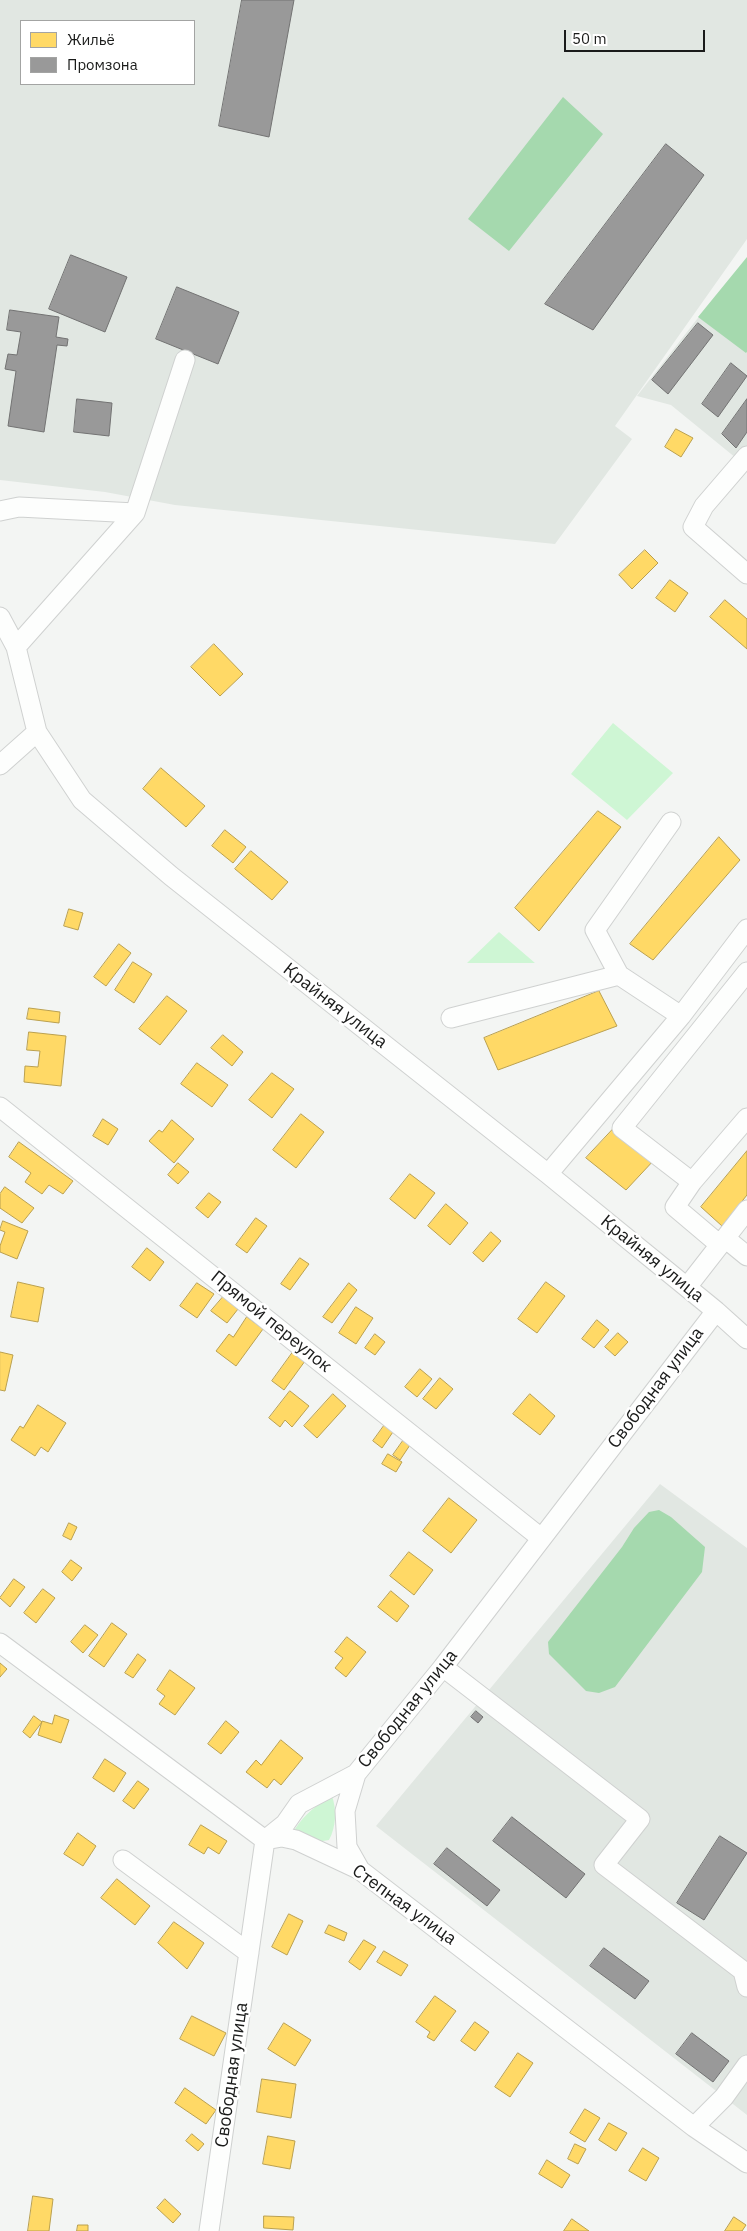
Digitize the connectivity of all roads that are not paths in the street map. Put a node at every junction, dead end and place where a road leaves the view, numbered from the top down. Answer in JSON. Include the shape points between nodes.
{"nodes":[{"id":1,"x":185,"y":360,"type":"dead end"},
{"id":2,"x":747,"y":456,"type":"edge"},
{"id":3,"x":0,"y":511,"type":"edge"},
{"id":4,"x":135,"y":513,"type":"junction"},
{"id":5,"x":747,"y":574,"type":"edge"},
{"id":6,"x":0,"y":617,"type":"edge"},
{"id":7,"x":16,"y":647,"type":"junction"},
{"id":8,"x":37,"y":732,"type":"junction"},
{"id":9,"x":0,"y":765,"type":"edge"},
{"id":10,"x":672,"y":822,"type":"dead end"},
{"id":11,"x":747,"y":929,"type":"edge"},
{"id":12,"x":747,"y":972,"type":"edge"},
{"id":13,"x":619,"y":975,"type":"junction"},
{"id":14,"x":681,"y":1016,"type":"junction"},
{"id":15,"x":451,"y":1018,"type":"dead end"},
{"id":16,"x":0,"y":1107,"type":"edge"},
{"id":17,"x":747,"y":1118,"type":"edge"},
{"id":18,"x":548,"y":1174,"type":"junction"},
{"id":19,"x":692,"y":1182,"type":"junction"},
{"id":20,"x":747,"y":1210,"type":"edge"},
{"id":21,"x":722,"y":1241,"type":"junction"},
{"id":22,"x":747,"y":1256,"type":"edge"},
{"id":23,"x":687,"y":1287,"type":"junction"},
{"id":24,"x":716,"y":1311,"type":"junction"},
{"id":25,"x":747,"y":1339,"type":"edge"},
{"id":26,"x":541,"y":1538,"type":"junction"},
{"id":27,"x":0,"y":1643,"type":"edge"},
{"id":28,"x":442,"y":1667,"type":"junction"},
{"id":29,"x":356,"y":1774,"type":"junction"},
{"id":30,"x":265,"y":1840,"type":"junction"},
{"id":31,"x":123,"y":1860,"type":"dead end"},
{"id":32,"x":360,"y":1870,"type":"junction"},
{"id":33,"x":249,"y":1953,"type":"junction"},
{"id":34,"x":747,"y":1987,"type":"edge"},
{"id":35,"x":747,"y":2065,"type":"edge"},
{"id":36,"x":694,"y":2127,"type":"junction"},
{"id":37,"x":747,"y":2163,"type":"edge"},
{"id":38,"x":209,"y":2231,"type":"edge"}],
"edges":[{"from":1,"to":4,"type":"street"},
{"from":2,"to":5,"type":"street","via":[[704,506],[693,527]]},
{"from":3,"to":4,"type":"street","via":[[19,507]]},
{"from":4,"to":7,"type":"street"},
{"from":6,"to":7,"type":"street","name":"Крайняя улица"},
{"from":7,"to":8,"type":"street","name":"Крайняя улица"},
{"from":8,"to":9,"type":"street"},
{"from":8,"to":18,"type":"street","name":"Крайняя улица","via":[[82,800],[171,876]]},
{"from":10,"to":13,"type":"street","via":[[595,930]]},
{"from":11,"to":14,"type":"street"},
{"from":12,"to":19,"type":"street","via":[[622,1128]]},
{"from":13,"to":14,"type":"street"},
{"from":13,"to":15,"type":"street"},
{"from":14,"to":18,"type":"street"},
{"from":16,"to":26,"type":"street","name":"Прямой переулок"},
{"from":17,"to":19,"type":"street"},
{"from":18,"to":23,"type":"street","name":"Крайняя улица"},
{"from":19,"to":21,"type":"street","via":[[675,1207]]},
{"from":20,"to":21,"type":"street"},
{"from":21,"to":22,"type":"street"},
{"from":21,"to":23,"type":"street"},
{"from":23,"to":24,"type":"street","name":"Крайняя улица"},
{"from":24,"to":25,"type":"street","name":"Крайняя улица"},
{"from":24,"to":26,"type":"street","name":"Свободная улица"},
{"from":26,"to":28,"type":"street","name":"Свободная улица"},
{"from":27,"to":30,"type":"street"},
{"from":28,"to":29,"type":"street","name":"Свободная улица"},
{"from":28,"to":34,"type":"street","via":[[640,1819],[604,1865],[742,1970]]},
{"from":29,"to":30,"type":"street","name":"Свободная улица","via":[[299,1804],[285,1824]]},
{"from":29,"to":32,"type":"street","via":[[345,1811],[347,1847]]},
{"from":30,"to":32,"type":"street","name":"Степная улица","via":[[282,1837],[296,1840]]},
{"from":30,"to":33,"type":"street","name":"Свободная улица"},
{"from":31,"to":33,"type":"street"},
{"from":32,"to":36,"type":"street","name":"Степная улица"},
{"from":33,"to":38,"type":"street","name":"Свободная улица"},
{"from":35,"to":36,"type":"street","via":[[724,2097]]},
{"from":36,"to":37,"type":"street","name":"Степная улица"}]}
